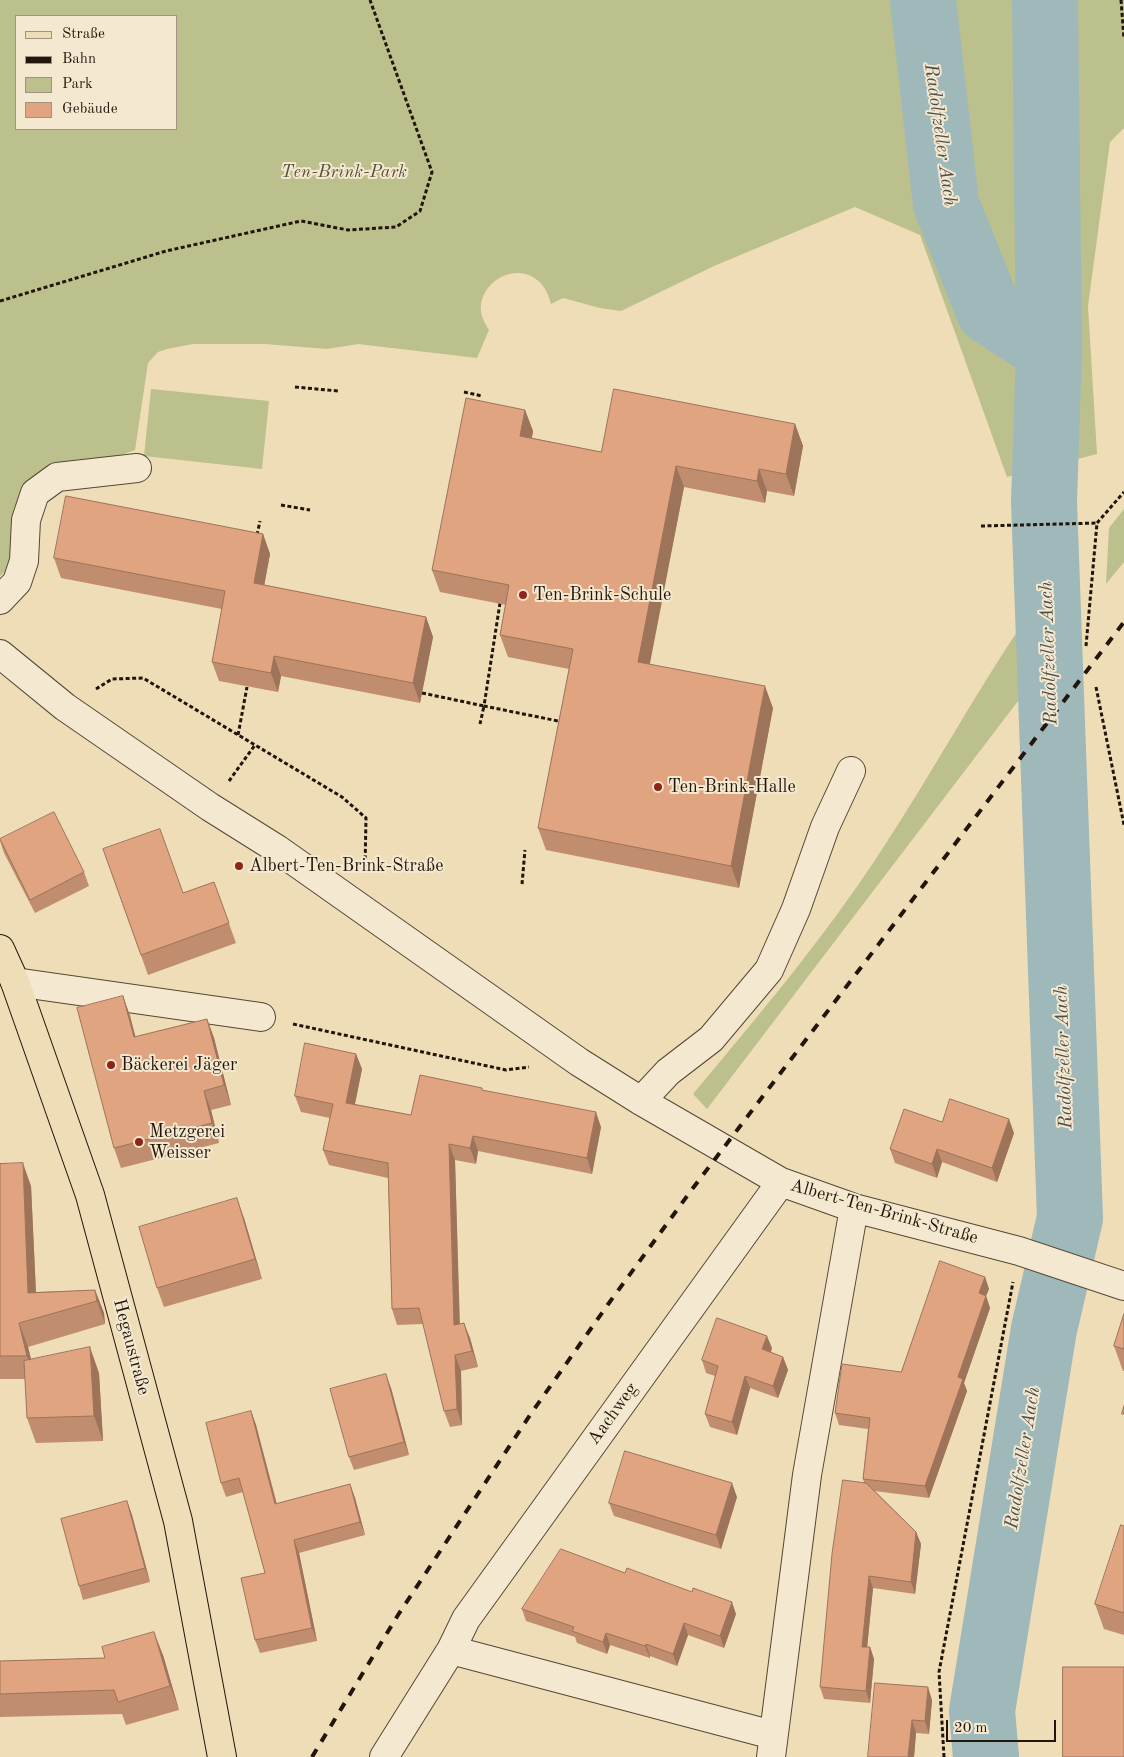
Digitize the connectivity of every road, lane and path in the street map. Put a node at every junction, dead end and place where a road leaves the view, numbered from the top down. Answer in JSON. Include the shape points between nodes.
{"nodes":[{"id":1,"x":370,"y":0,"type":"edge"},
{"id":2,"x":1122,"y":0,"type":"edge"},
{"id":3,"x":1124,"y":39,"type":"edge"},
{"id":4,"x":0,"y":301,"type":"edge"},
{"id":5,"x":295,"y":387,"type":"dead end"},
{"id":6,"x":338,"y":391,"type":"dead end"},
{"id":7,"x":464,"y":392,"type":"dead end"},
{"id":8,"x":482,"y":396,"type":"dead end"},
{"id":9,"x":137,"y":468,"type":"dead end"},
{"id":10,"x":1124,"y":492,"type":"edge"},
{"id":11,"x":281,"y":505,"type":"dead end"},
{"id":12,"x":310,"y":510,"type":"dead end"},
{"id":13,"x":260,"y":521,"type":"dead end"},
{"id":14,"x":1097,"y":523,"type":"junction"},
{"id":15,"x":981,"y":526,"type":"dead end"},
{"id":16,"x":255,"y":544,"type":"edge"},
{"id":17,"x":0,"y":600,"type":"edge"},
{"id":18,"x":500,"y":603,"type":"edge"},
{"id":19,"x":1086,"y":646,"type":"dead end"},
{"id":20,"x":0,"y":654,"type":"edge"},
{"id":21,"x":247,"y":687,"type":"edge"},
{"id":22,"x":1096,"y":687,"type":"dead end"},
{"id":23,"x":422,"y":693,"type":"dead end"},
{"id":24,"x":65,"y":706,"type":"junction"},
{"id":25,"x":484,"y":706,"type":"junction"},
{"id":26,"x":480,"y":724,"type":"dead end"},
{"id":27,"x":571,"y":724,"type":"edge"},
{"id":28,"x":238,"y":735,"type":"junction"},
{"id":29,"x":255,"y":745,"type":"junction"},
{"id":30,"x":851,"y":771,"type":"dead end"},
{"id":31,"x":210,"y":807,"type":"junction"},
{"id":32,"x":1124,"y":825,"type":"edge"},
{"id":33,"x":525,"y":850,"type":"dead end"},
{"id":34,"x":522,"y":884,"type":"dead end"},
{"id":35,"x":364,"y":910,"type":"junction"},
{"id":36,"x":0,"y":949,"type":"edge"},
{"id":37,"x":15,"y":982,"type":"junction"},
{"id":38,"x":261,"y":1017,"type":"joint"},
{"id":39,"x":579,"y":1062,"type":"junction"},
{"id":40,"x":641,"y":1100,"type":"junction"},
{"id":41,"x":781,"y":1182,"type":"junction"},
{"id":42,"x":854,"y":1208,"type":"junction"},
{"id":43,"x":1019,"y":1251,"type":"junction"},
{"id":44,"x":1124,"y":1286,"type":"edge"},
{"id":45,"x":451,"y":1650,"type":"junction"},
{"id":46,"x":772,"y":1746,"type":"edge"},
{"id":47,"x":222,"y":1757,"type":"edge"},
{"id":48,"x":384,"y":1757,"type":"edge"},
{"id":49,"x":944,"y":1757,"type":"edge"}],
"edges":[{"from":1,"to":4,"type":"path","via":[[432,172],[420,211],[396,227],[348,230],[301,221],[166,251]]},
{"from":2,"to":3,"type":"path"},
{"from":5,"to":6,"type":"path"},
{"from":7,"to":8,"type":"path"},
{"from":9,"to":17,"type":"street","via":[[57,476],[35,493],[26,520],[24,561],[17,582]]},
{"from":10,"to":14,"type":"path"},
{"from":11,"to":12,"type":"path"},
{"from":13,"to":16,"type":"path"},
{"from":14,"to":15,"type":"path"},
{"from":14,"to":19,"type":"path"},
{"from":18,"to":25,"type":"path"},
{"from":20,"to":24,"type":"street","name":"Albert-Ten-Brink-Straße"},
{"from":21,"to":28,"type":"path"},
{"from":22,"to":32,"type":"path"},
{"from":23,"to":25,"type":"path"},
{"from":24,"to":28,"type":"path","via":[[112,679],[143,678]]},
{"from":24,"to":31,"type":"street","name":"Albert-Ten-Brink-Straße"},
{"from":25,"to":26,"type":"path"},
{"from":25,"to":27,"type":"path"},
{"from":28,"to":29,"type":"path"},
{"from":29,"to":31,"type":"path"},
{"from":29,"to":35,"type":"path","via":[[342,797],[366,818]]},
{"from":30,"to":40,"type":"street","via":[[825,827],[796,909],[769,970],[711,1039],[668,1072]]},
{"from":31,"to":35,"type":"street","name":"Albert-Ten-Brink-Straße"},
{"from":33,"to":34,"type":"path"},
{"from":35,"to":39,"type":"street","name":"Albert-Ten-Brink-Straße"},
{"from":36,"to":37,"type":"main road","name":"Hegaustraße"},
{"from":37,"to":38,"type":"street"},
{"from":37,"to":47,"type":"main road","name":"Hegaustraße","via":[[90,1194],[178,1521]]},
{"from":38,"to":39,"type":"path","via":[[506,1070]]},
{"from":39,"to":40,"type":"street","name":"Albert-Ten-Brink-Straße"},
{"from":40,"to":41,"type":"street","name":"Albert-Ten-Brink-Straße"},
{"from":41,"to":42,"type":"street","name":"Albert-Ten-Brink-Straße"},
{"from":41,"to":45,"type":"street","name":"Aachweg","via":[[466,1619]]},
{"from":42,"to":43,"type":"street","name":"Albert-Ten-Brink-Straße"},
{"from":42,"to":46,"type":"street","via":[[807,1475]]},
{"from":43,"to":44,"type":"street","name":"Albert-Ten-Brink-Straße"},
{"from":43,"to":49,"type":"path","via":[[939,1672]]},
{"from":45,"to":46,"type":"street"},
{"from":45,"to":48,"type":"street","name":"Aachweg"}]}
